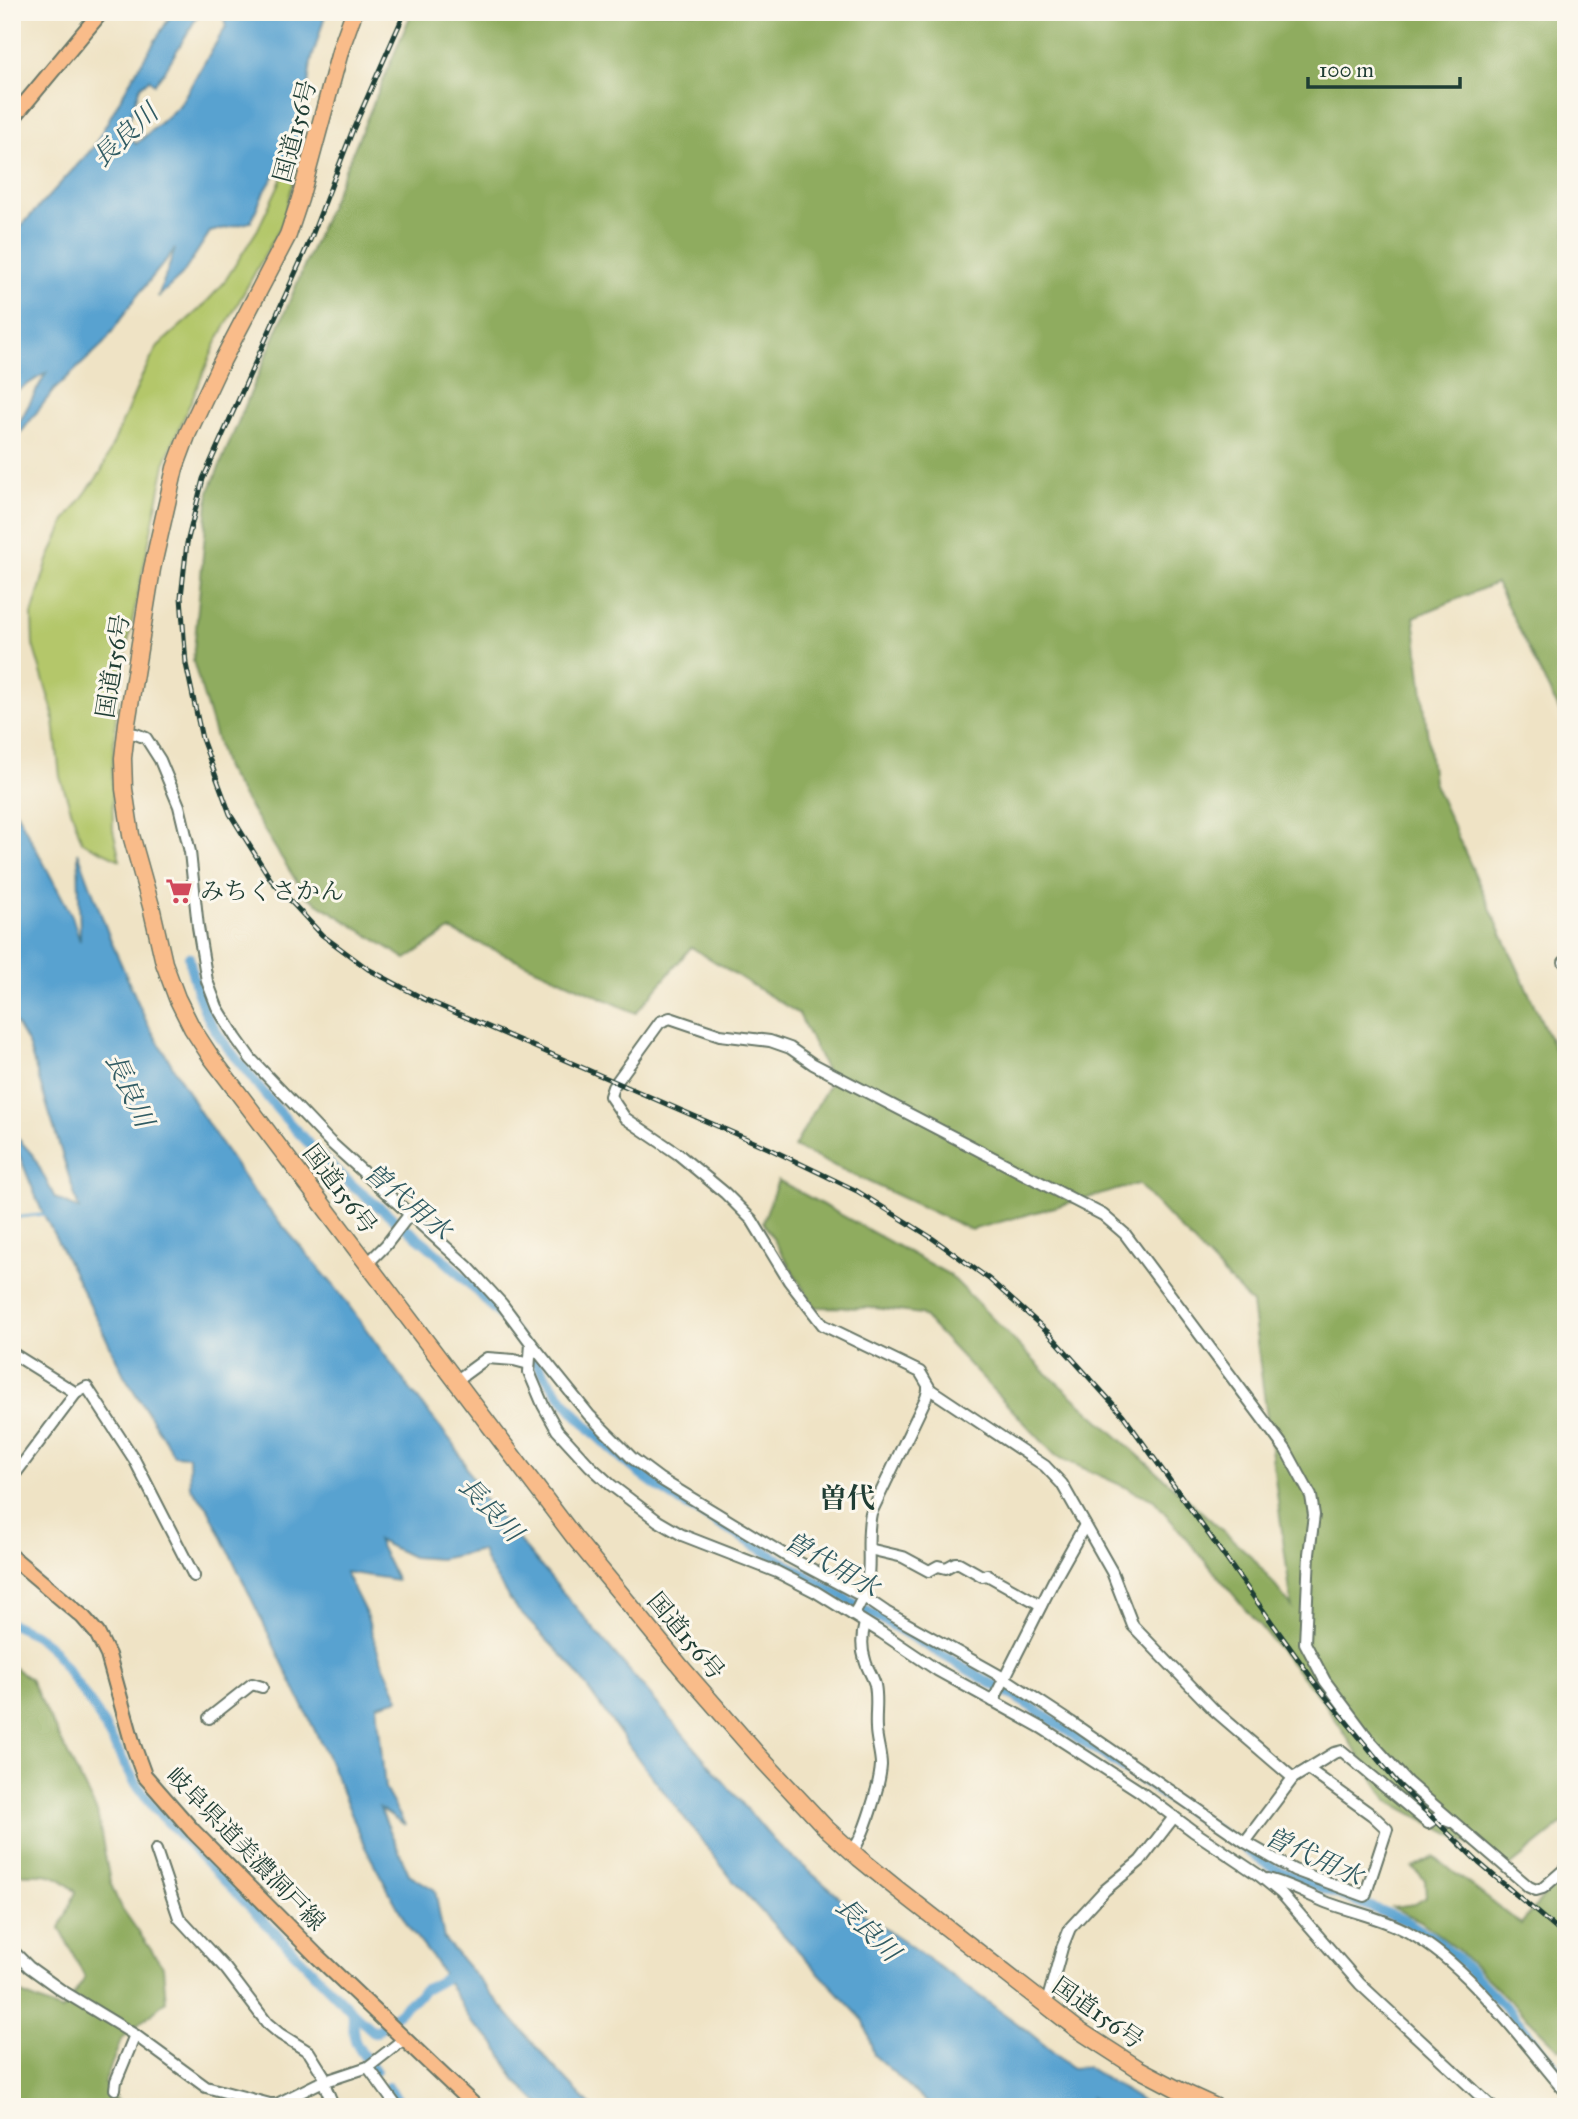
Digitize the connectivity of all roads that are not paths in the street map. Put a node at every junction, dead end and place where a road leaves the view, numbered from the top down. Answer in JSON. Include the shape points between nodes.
{"nodes":[{"id":1,"x":102,"y":12,"type":"edge"},
{"id":2,"x":354,"y":12,"type":"edge"},
{"id":3,"x":12,"y":119,"type":"edge"},
{"id":4,"x":126,"y":733,"type":"junction"},
{"id":5,"x":404,"y":1221,"type":"junction"},
{"id":6,"x":368,"y":1263,"type":"junction"},
{"id":7,"x":12,"y":1353,"type":"edge"},
{"id":8,"x":530,"y":1354,"type":"junction"},
{"id":9,"x":457,"y":1380,"type":"junction"},
{"id":10,"x":929,"y":1388,"type":"junction"},
{"id":11,"x":76,"y":1393,"type":"junction"},
{"id":12,"x":12,"y":1478,"type":"edge"},
{"id":13,"x":1084,"y":1525,"type":"junction"},
{"id":14,"x":869,"y":1549,"type":"junction"},
{"id":15,"x":12,"y":1557,"type":"edge"},
{"id":16,"x":781,"y":1563,"type":"junction"},
{"id":17,"x":194,"y":1576,"type":"dead end"},
{"id":18,"x":1041,"y":1605,"type":"junction"},
{"id":19,"x":859,"y":1606,"type":"junction"},
{"id":20,"x":865,"y":1623,"type":"junction"},
{"id":21,"x":262,"y":1688,"type":"dead end"},
{"id":22,"x":999,"y":1689,"type":"junction"},
{"id":23,"x":209,"y":1718,"type":"dead end"},
{"id":24,"x":1114,"y":1761,"type":"junction"},
{"id":25,"x":1308,"y":1769,"type":"junction"},
{"id":26,"x":1293,"y":1778,"type":"junction"},
{"id":27,"x":1174,"y":1817,"type":"junction"},
{"id":28,"x":1459,"y":1826,"type":"junction"},
{"id":29,"x":1213,"y":1831,"type":"junction"},
{"id":30,"x":1245,"y":1842,"type":"junction"},
{"id":31,"x":156,"y":1850,"type":"dead end"},
{"id":32,"x":852,"y":1852,"type":"junction"},
{"id":33,"x":1566,"y":1868,"type":"edge"},
{"id":34,"x":1262,"y":1877,"type":"junction"},
{"id":35,"x":12,"y":1950,"type":"edge"},
{"id":36,"x":1046,"y":2006,"type":"junction"},
{"id":37,"x":135,"y":2035,"type":"junction"},
{"id":38,"x":404,"y":2039,"type":"junction"},
{"id":39,"x":373,"y":2064,"type":"junction"},
{"id":40,"x":325,"y":2081,"type":"junction"},
{"id":41,"x":115,"y":2089,"type":"dead end"},
{"id":42,"x":1566,"y":2092,"type":"edge"},
{"id":43,"x":334,"y":2107,"type":"edge"},
{"id":44,"x":397,"y":2107,"type":"edge"},
{"id":45,"x":476,"y":2107,"type":"edge"},
{"id":46,"x":1216,"y":2107,"type":"edge"},
{"id":47,"x":1492,"y":2107,"type":"edge"}],
"edges":[{"from":1,"to":3,"type":"main road"},
{"from":2,"to":4,"type":"highway","name":"国道156号","via":[[289,235],[219,367],[175,468],[152,569]]},
{"from":4,"to":5,"type":"street","via":[[146,738],[179,806],[190,852],[202,956],[217,1007],[251,1059]]},
{"from":4,"to":6,"type":"highway","name":"国道156号","via":[[124,789],[131,835],[177,998],[211,1057]]},
{"from":5,"to":6,"type":"street"},
{"from":5,"to":8,"type":"street","via":[[468,1268],[502,1304]]},
{"from":6,"to":9,"type":"highway","name":"国道156号"},
{"from":7,"to":11,"type":"street"},
{"from":8,"to":9,"type":"street","via":[[514,1360],[487,1358]]},
{"from":8,"to":16,"type":"street","via":[[632,1458]]},
{"from":8,"to":16,"type":"street","via":[[529,1372],[557,1430],[611,1485],[682,1535]]},
{"from":9,"to":32,"type":"highway","name":"国道156号","via":[[574,1536],[681,1667]]},
{"from":10,"to":13,"type":"street","via":[[1045,1466],[1062,1483]]},
{"from":10,"to":14,"type":"street","via":[[871,1513]]},
{"from":10,"to":28,"type":"street","via":[[915,1369],[823,1325],[789,1281],[752,1220],[678,1154],[625,1118],[610,1096],[613,1087],[660,1022],[670,1018],[719,1035],[790,1048],[1103,1214],[1125,1234],[1286,1450],[1311,1496],[1314,1515],[1305,1643],[1325,1681],[1370,1741]]},
{"from":11,"to":12,"type":"street"},
{"from":11,"to":17,"type":"street","via":[[88,1387],[134,1460]]},
{"from":13,"to":18,"type":"street"},
{"from":13,"to":26,"type":"street","via":[[1112,1572],[1133,1626],[1214,1710]]},
{"from":14,"to":18,"type":"street","via":[[903,1557],[929,1571],[959,1563]]},
{"from":14,"to":19,"type":"street","via":[[869,1581]]},
{"from":15,"to":38,"type":"main road","name":"岐阜県道美濃洞戸線","via":[[97,1633],[108,1655],[144,1775],[178,1822]]},
{"from":16,"to":19,"type":"street"},
{"from":16,"to":19,"type":"street"},
{"from":18,"to":22,"type":"street"},
{"from":19,"to":20,"type":"street"},
{"from":19,"to":22,"type":"street","via":[[886,1612]]},
{"from":20,"to":22,"type":"street","via":[[937,1670]]},
{"from":20,"to":32,"type":"street","via":[[863,1647],[877,1699],[881,1765],[865,1825]]},
{"from":21,"to":23,"type":"street","via":[[252,1684]]},
{"from":22,"to":24,"type":"street"},
{"from":22,"to":24,"type":"street","via":[[1042,1728]]},
{"from":24,"to":27,"type":"street"},
{"from":24,"to":29,"type":"street"},
{"from":25,"to":26,"type":"street"},
{"from":25,"to":28,"type":"street","via":[[1342,1751],[1428,1823],[1438,1817]]},
{"from":25,"to":30,"type":"street","via":[[1387,1829],[1365,1896],[1294,1870]]},
{"from":26,"to":30,"type":"street"},
{"from":27,"to":29,"type":"street"},
{"from":27,"to":36,"type":"street","via":[[1140,1861],[1070,1928]]},
{"from":28,"to":33,"type":"street","via":[[1536,1890]]},
{"from":29,"to":30,"type":"street"},
{"from":29,"to":34,"type":"street"},
{"from":31,"to":40,"type":"street","via":[[179,1918],[267,2023],[309,2052]]},
{"from":32,"to":36,"type":"highway","name":"国道156号"},
{"from":34,"to":42,"type":"street","via":[[1407,1931],[1433,1948],[1468,1977]]},
{"from":34,"to":47,"type":"street","via":[[1291,1903],[1360,1984]]},
{"from":35,"to":37,"type":"street","via":[[61,1990]]},
{"from":36,"to":46,"type":"highway","name":"国道156号","via":[[1139,2069]]},
{"from":37,"to":40,"type":"street","via":[[206,2087],[260,2102],[277,2104]]},
{"from":37,"to":41,"type":"street"},
{"from":38,"to":39,"type":"street"},
{"from":38,"to":45,"type":"main road","name":"岐阜県道美濃洞戸線"},
{"from":39,"to":40,"type":"street"},
{"from":39,"to":44,"type":"street"},
{"from":40,"to":43,"type":"street"}]}
